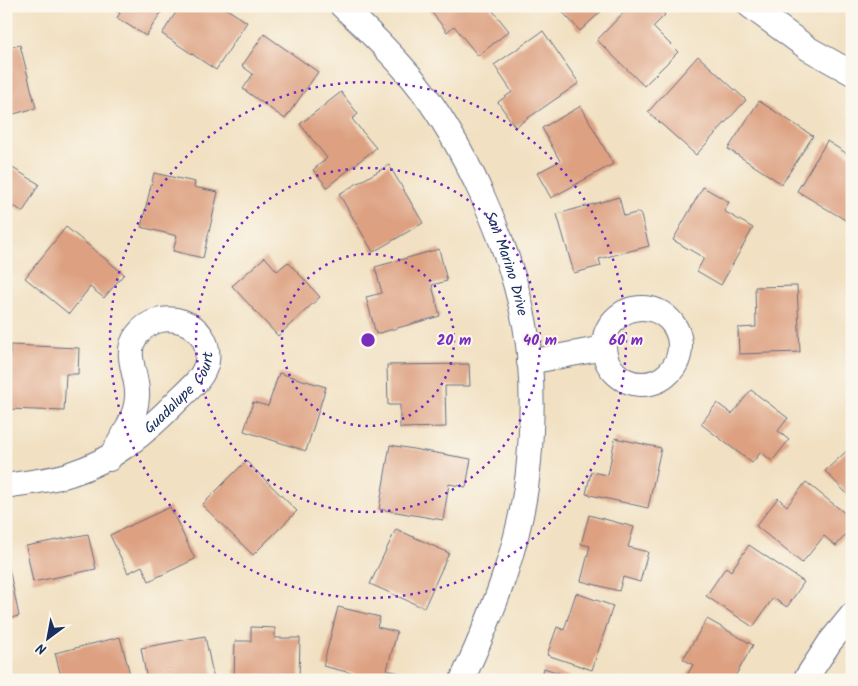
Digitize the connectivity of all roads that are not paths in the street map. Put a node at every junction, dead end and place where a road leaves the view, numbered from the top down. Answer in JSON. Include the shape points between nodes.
{"nodes":[{"id":1,"x":342,"y":6,"type":"edge"},
{"id":2,"x":750,"y":6,"type":"edge"},
{"id":3,"x":852,"y":74,"type":"edge"},
{"id":4,"x":604,"y":348,"type":"dead end"},
{"id":5,"x":529,"y":362,"type":"junction"},
{"id":6,"x":109,"y":459,"type":"junction"},
{"id":7,"x":6,"y":486,"type":"edge"},
{"id":8,"x":852,"y":615,"type":"edge"},
{"id":9,"x":462,"y":680,"type":"edge"},
{"id":10,"x":805,"y":680,"type":"edge"}],
"edges":[{"from":1,"to":5,"type":"street","name":"San Marino Drive","via":[[380,41],[414,81],[460,150],[493,220],[508,266],[525,325]]},
{"from":2,"to":3,"type":"street"},
{"from":4,"to":5,"type":"street"},
{"from":5,"to":9,"type":"street","name":"San Marino Drive","via":[[532,394],[529,462],[518,527],[486,630]]},
{"from":6,"to":6,"type":"street","name":"Guadalupe Court","via":[[150,429],[201,377],[207,361],[205,343],[196,329],[181,320],[164,318],[148,324],[136,336],[130,352],[137,397],[127,429]]},
{"from":6,"to":7,"type":"street","name":"Guadalupe Court","via":[[68,475]]},
{"from":8,"to":10,"type":"street"}]}
